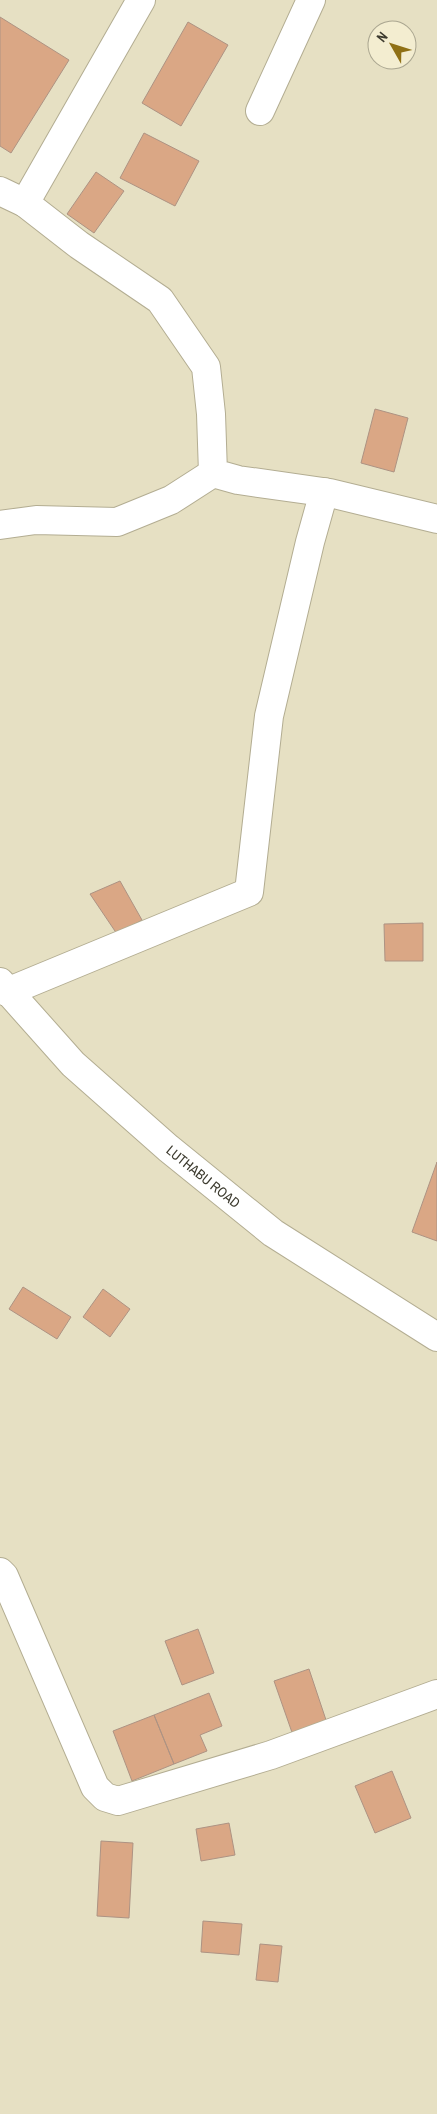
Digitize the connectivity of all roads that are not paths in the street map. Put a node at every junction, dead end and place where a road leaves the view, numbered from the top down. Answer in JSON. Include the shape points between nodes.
{"nodes":[{"id":1,"x":141,"y":0,"type":"edge"},
{"id":2,"x":311,"y":0,"type":"edge"},
{"id":3,"x":260,"y":110,"type":"dead end"},
{"id":4,"x":0,"y":190,"type":"edge"},
{"id":5,"x":25,"y":204,"type":"junction"},
{"id":6,"x":213,"y":472,"type":"junction"},
{"id":7,"x":324,"y":492,"type":"junction"},
{"id":8,"x":437,"y":519,"type":"edge"},
{"id":9,"x":0,"y":525,"type":"edge"},
{"id":10,"x":4,"y":987,"type":"edge"},
{"id":11,"x":437,"y":1337,"type":"edge"},
{"id":12,"x":0,"y":1572,"type":"edge"},
{"id":13,"x":437,"y":1694,"type":"edge"}],
"edges":[{"from":1,"to":5,"type":"street"},
{"from":2,"to":3,"type":"street"},
{"from":4,"to":5,"type":"street"},
{"from":5,"to":6,"type":"street","via":[[160,300],[206,367]]},
{"from":6,"to":7,"type":"street","via":[[238,480]]},
{"from":6,"to":9,"type":"street","via":[[171,500],[117,522],[36,520]]},
{"from":7,"to":8,"type":"street"},
{"from":7,"to":10,"type":"street","via":[[269,716],[249,892]]},
{"from":10,"to":11,"type":"street","name":"LUTHABU ROAD","via":[[74,1064],[168,1148],[273,1233]]},
{"from":12,"to":13,"type":"street","via":[[95,1787],[105,1797],[118,1801],[271,1755]]}]}
